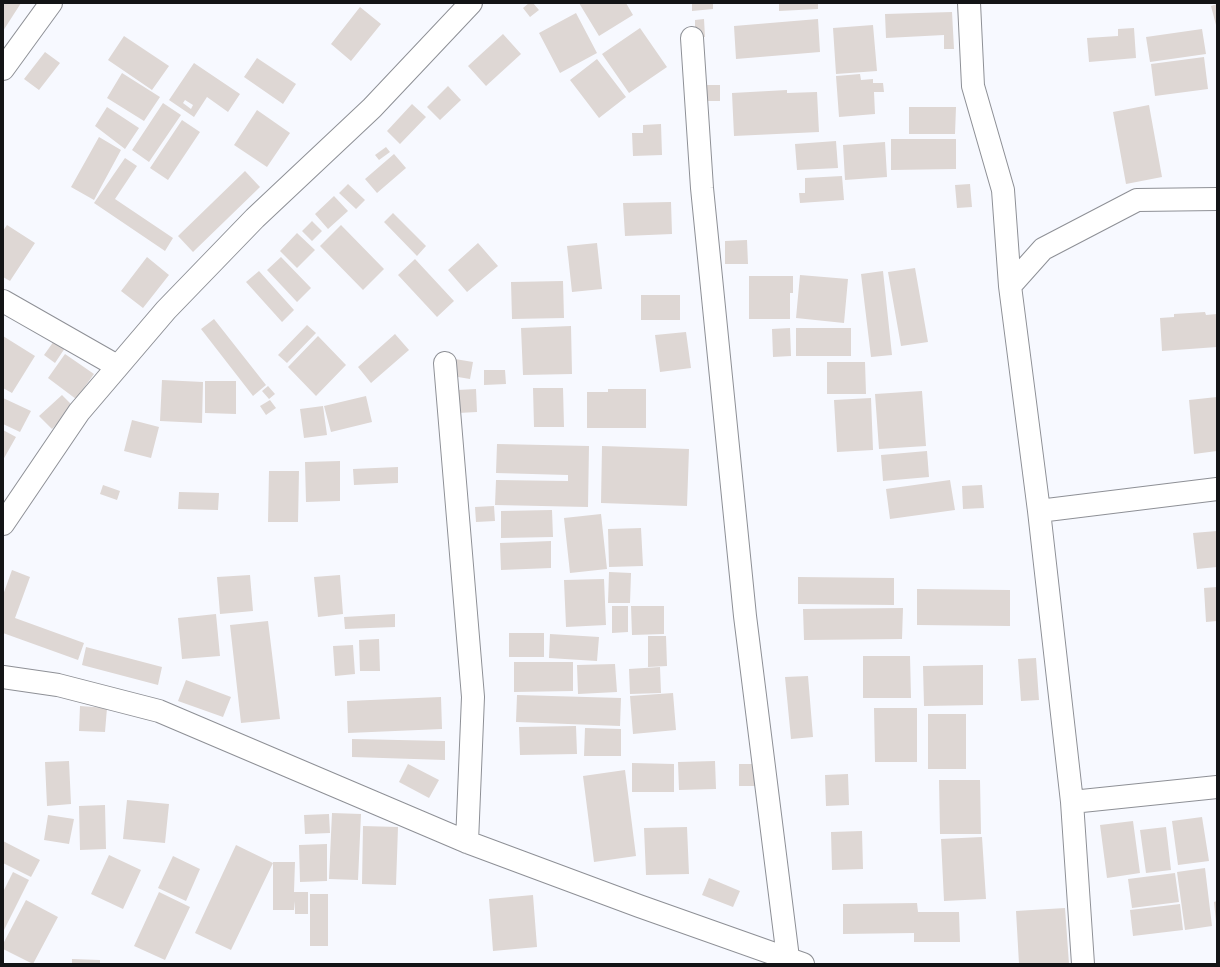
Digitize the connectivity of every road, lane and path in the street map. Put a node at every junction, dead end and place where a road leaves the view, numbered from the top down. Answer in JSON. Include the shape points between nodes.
{"nodes":[{"id":1,"x":51,"y":3,"type":"edge"},
{"id":2,"x":969,"y":3,"type":"edge"},
{"id":3,"x":470,"y":4,"type":"edge"},
{"id":4,"x":692,"y":38,"type":"dead end"},
{"id":5,"x":3,"y":69,"type":"edge"},
{"id":6,"x":1217,"y":199,"type":"edge"},
{"id":7,"x":1010,"y":286,"type":"junction"},
{"id":8,"x":3,"y":301,"type":"edge"},
{"id":9,"x":445,"y":362,"type":"dead end"},
{"id":10,"x":117,"y":366,"type":"junction"},
{"id":11,"x":1217,"y":489,"type":"edge"},
{"id":12,"x":1039,"y":512,"type":"junction"},
{"id":13,"x":3,"y":524,"type":"edge"},
{"id":14,"x":3,"y":677,"type":"edge"},
{"id":15,"x":1217,"y":786,"type":"edge"},
{"id":16,"x":1072,"y":802,"type":"junction"},
{"id":17,"x":466,"y":842,"type":"junction"},
{"id":18,"x":796,"y":961,"type":"edge"},
{"id":19,"x":1083,"y":964,"type":"edge"}],
"edges":[{"from":1,"to":5,"type":"street"},
{"from":2,"to":7,"type":"street","via":[[973,86],[1003,190]]},
{"from":3,"to":10,"type":"street","via":[[372,108],[255,218],[166,310]]},
{"from":4,"to":18,"type":"street","via":[[702,188],[745,616]]},
{"from":6,"to":7,"type":"street","via":[[1136,200],[1043,249]]},
{"from":7,"to":12,"type":"street"},
{"from":8,"to":10,"type":"street"},
{"from":9,"to":17,"type":"street","via":[[473,697]]},
{"from":10,"to":13,"type":"street","via":[[78,412]]},
{"from":11,"to":12,"type":"street"},
{"from":12,"to":16,"type":"street"},
{"from":14,"to":17,"type":"street","via":[[58,684],[159,711]]},
{"from":15,"to":16,"type":"street"},
{"from":16,"to":19,"type":"street"},
{"from":17,"to":18,"type":"street"}]}
